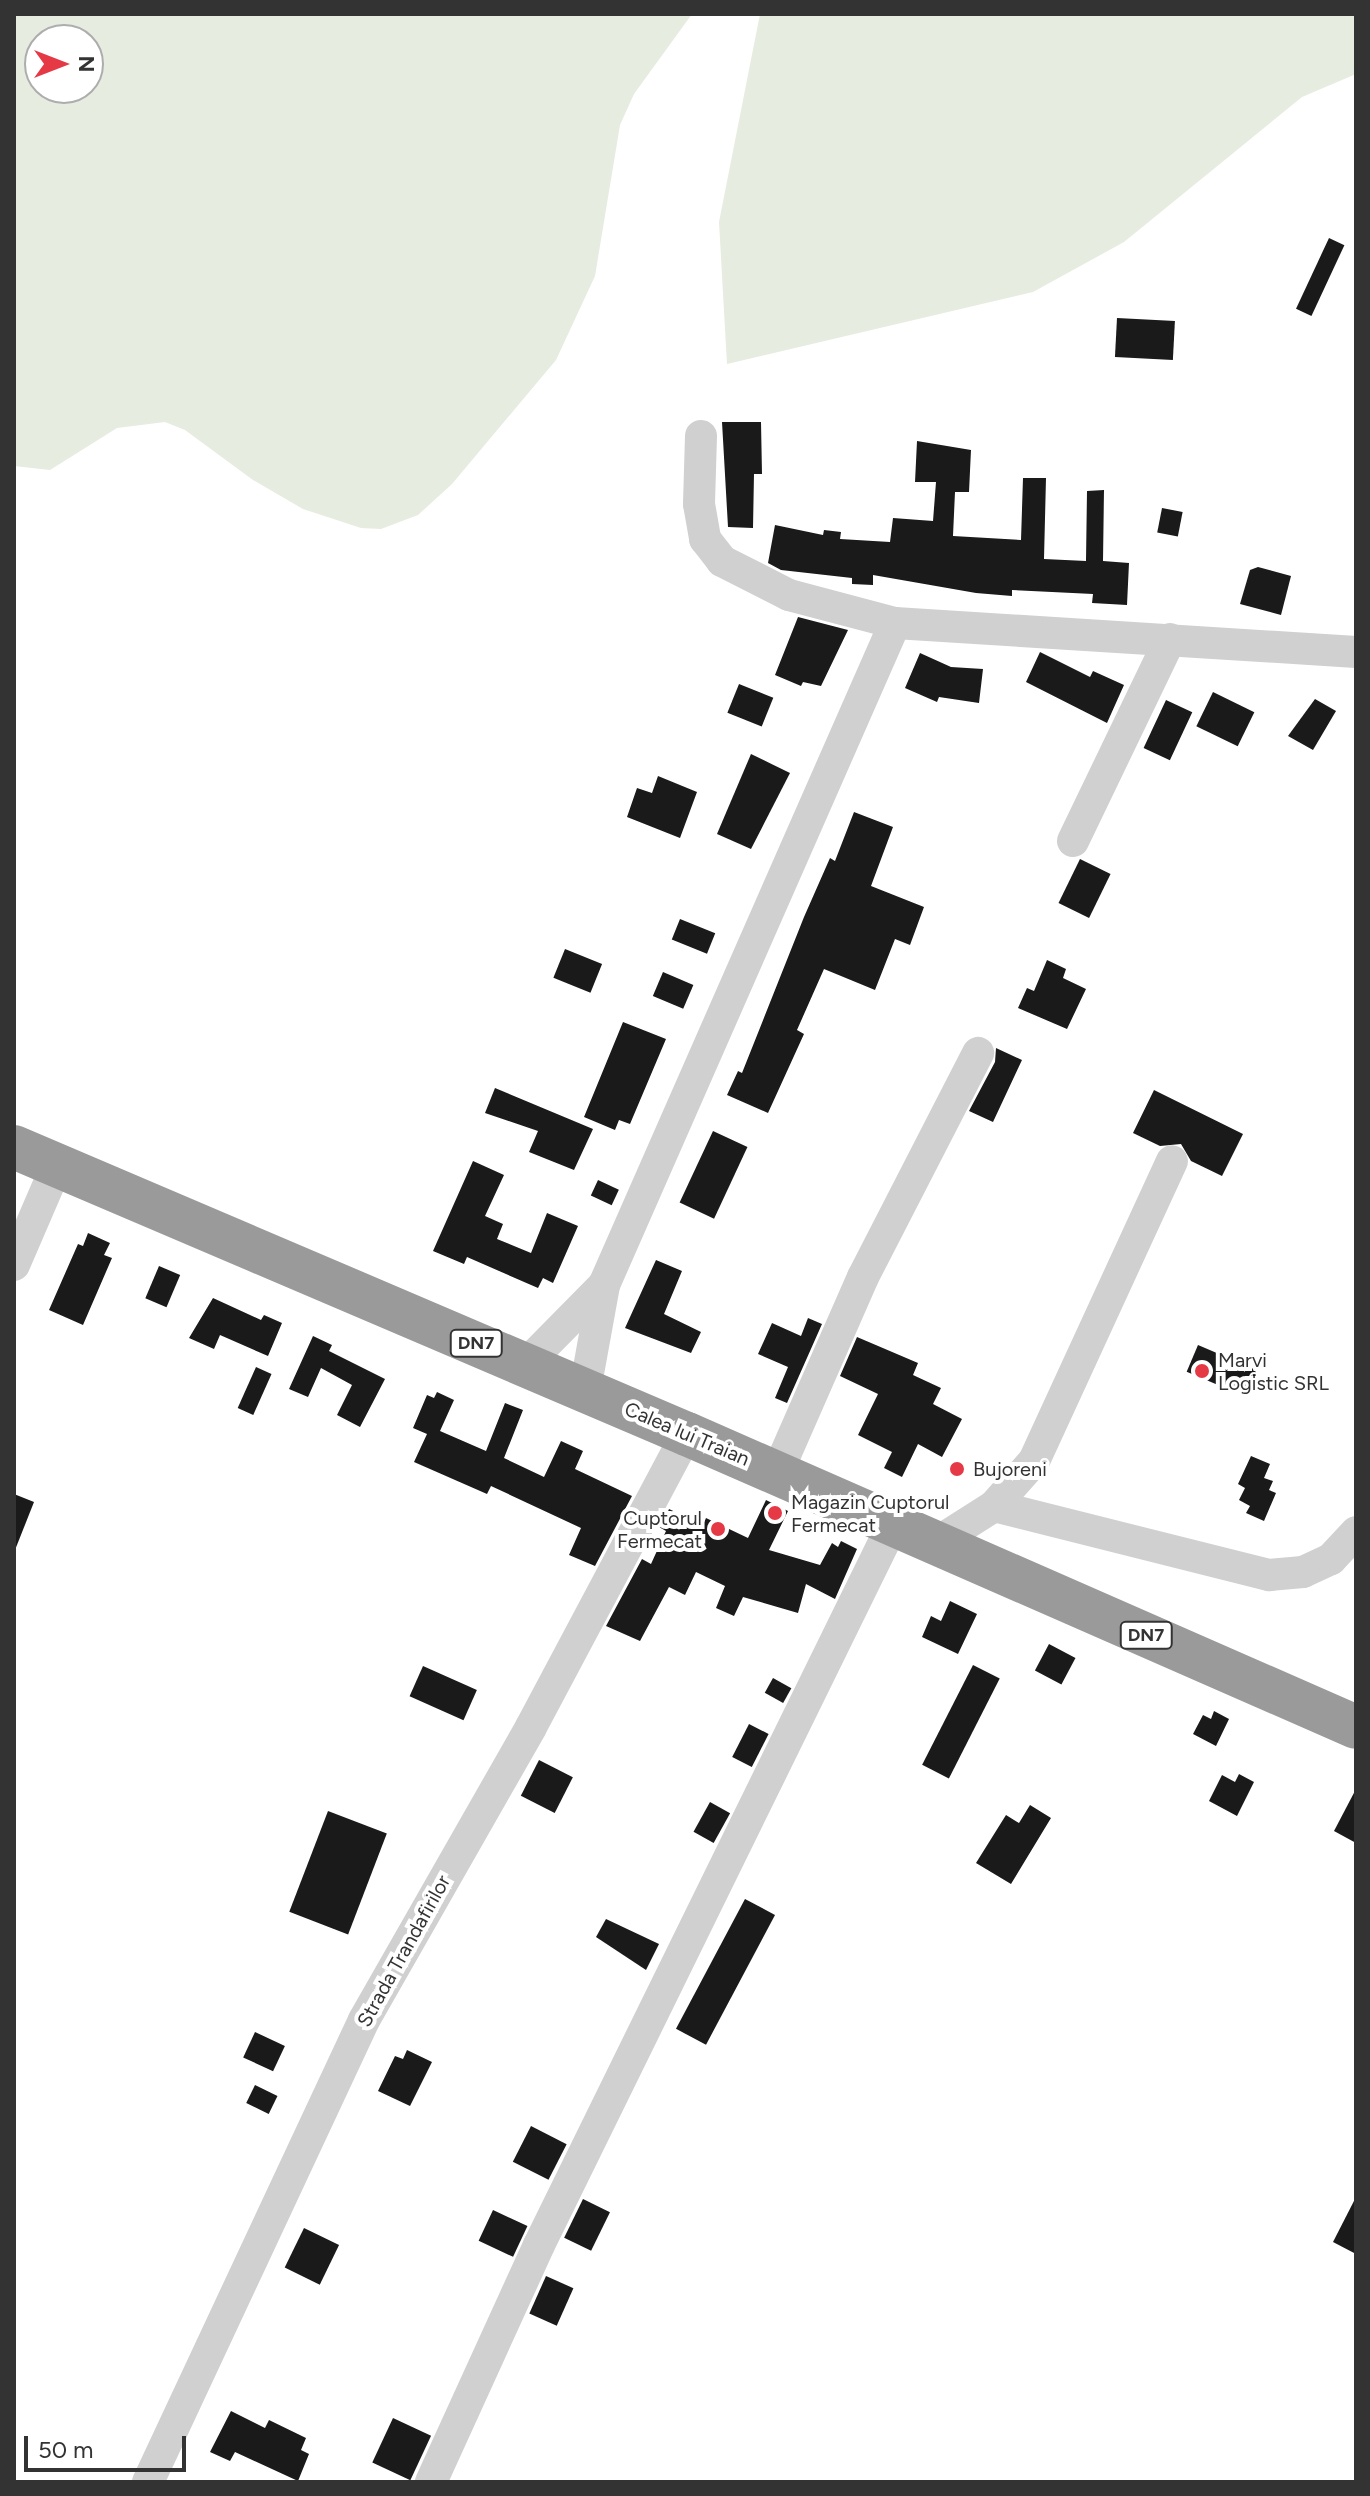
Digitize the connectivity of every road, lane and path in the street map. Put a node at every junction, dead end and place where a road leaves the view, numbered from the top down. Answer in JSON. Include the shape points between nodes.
{"nodes":[{"id":1,"x":701,"y":436,"type":"dead end"},
{"id":2,"x":895,"y":623,"type":"junction"},
{"id":3,"x":1170,"y":639,"type":"junction"},
{"id":4,"x":1354,"y":648,"type":"edge"},
{"id":5,"x":1073,"y":841,"type":"dead end"},
{"id":6,"x":978,"y":1053,"type":"dead end"},
{"id":7,"x":14,"y":1147,"type":"edge"},
{"id":8,"x":1172,"y":1161,"type":"dead end"},
{"id":9,"x":57,"y":1165,"type":"junction"},
{"id":10,"x":14,"y":1265,"type":"edge"},
{"id":11,"x":604,"y":1285,"type":"junction"},
{"id":12,"x":526,"y":1364,"type":"junction"},
{"id":13,"x":585,"y":1390,"type":"junction"},
{"id":14,"x":687,"y":1434,"type":"junction"},
{"id":15,"x":777,"y":1473,"type":"junction"},
{"id":16,"x":994,"y":1506,"type":"junction"},
{"id":17,"x":893,"y":1524,"type":"junction"},
{"id":18,"x":1356,"y":1532,"type":"edge"},
{"id":19,"x":936,"y":1543,"type":"junction"},
{"id":20,"x":1356,"y":1727,"type":"edge"},
{"id":21,"x":148,"y":2482,"type":"edge"},
{"id":22,"x":431,"y":2482,"type":"edge"}],
"edges":[{"from":1,"to":2,"type":"street","via":[[703,528],[722,561],[789,595]]},
{"from":2,"to":3,"type":"street"},
{"from":2,"to":11,"type":"street"},
{"from":3,"to":4,"type":"street"},
{"from":3,"to":5,"type":"street"},
{"from":6,"to":15,"type":"street","via":[[863,1277]]},
{"from":7,"to":9,"type":"highway","name":"Calea lui Traian","number":"DN7"},
{"from":8,"to":16,"type":"street","via":[[1048,1438]]},
{"from":9,"to":10,"type":"street"},
{"from":9,"to":12,"type":"highway","name":"Calea lui Traian","number":"DN7"},
{"from":11,"to":12,"type":"street"},
{"from":11,"to":13,"type":"street"},
{"from":12,"to":13,"type":"highway","name":"Calea lui Traian","number":"DN7"},
{"from":13,"to":14,"type":"highway","name":"Calea lui Traian","number":"DN7"},
{"from":14,"to":15,"type":"highway","name":"Calea lui Traian","number":"DN7"},
{"from":14,"to":21,"type":"street","name":"Strada Trandafirilor","via":[[539,1714],[364,2020]]},
{"from":15,"to":17,"type":"highway","name":"Calea lui Traian","number":"DN7"},
{"from":16,"to":18,"type":"street","via":[[1269,1575],[1303,1572],[1331,1559]]},
{"from":16,"to":19,"type":"street"},
{"from":17,"to":19,"type":"highway","name":"Calea lui Traian","number":"DN7"},
{"from":17,"to":22,"type":"street","via":[[539,2245]]},
{"from":19,"to":20,"type":"highway","name":"Calea lui Traian","number":"DN7"}]}
